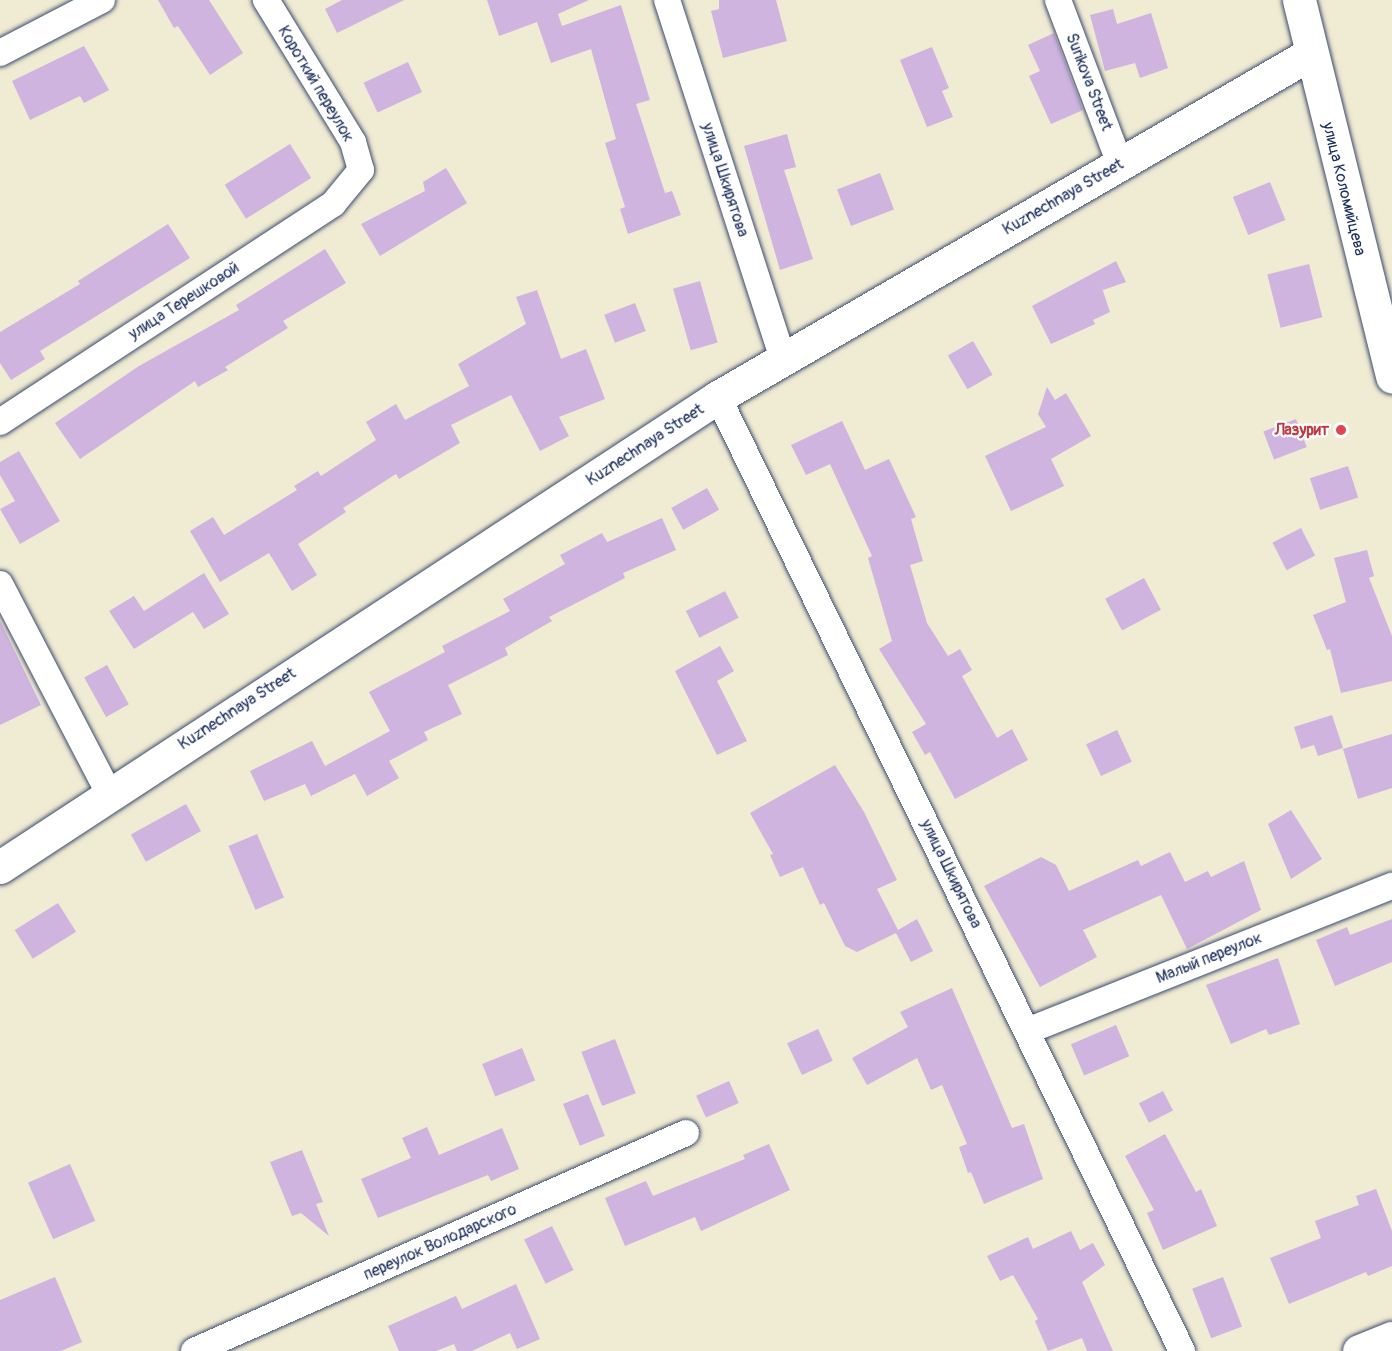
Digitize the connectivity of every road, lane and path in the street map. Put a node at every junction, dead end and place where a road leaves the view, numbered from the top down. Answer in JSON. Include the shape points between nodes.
{"nodes":[{"id":1,"x":102,"y":0,"type":"edge"},
{"id":2,"x":266,"y":0,"type":"edge"},
{"id":3,"x":668,"y":0,"type":"edge"},
{"id":4,"x":1058,"y":0,"type":"edge"},
{"id":5,"x":1299,"y":0,"type":"edge"},
{"id":6,"x":0,"y":53,"type":"edge"},
{"id":7,"x":1310,"y":54,"type":"junction"},
{"id":8,"x":1120,"y":164,"type":"junction"},
{"id":9,"x":361,"y":170,"type":"joint"},
{"id":10,"x":783,"y":360,"type":"junction"},
{"id":11,"x":1392,"y":377,"type":"edge"},
{"id":12,"x":718,"y":397,"type":"junction"},
{"id":13,"x":0,"y":422,"type":"edge"},
{"id":14,"x":0,"y":584,"type":"edge"},
{"id":15,"x":109,"y":793,"type":"junction"},
{"id":16,"x":0,"y":867,"type":"edge"},
{"id":17,"x":1392,"y":886,"type":"edge"},
{"id":18,"x":1027,"y":1031,"type":"junction"},
{"id":19,"x":686,"y":1133,"type":"dead end"},
{"id":20,"x":1392,"y":1338,"type":"edge"},
{"id":21,"x":194,"y":1351,"type":"edge"},
{"id":22,"x":1182,"y":1351,"type":"edge"},
{"id":23,"x":1359,"y":1351,"type":"edge"}],
"edges":[{"from":1,"to":6,"type":"street"},
{"from":2,"to":9,"type":"street","name":"Короткий переулок","via":[[353,142]]},
{"from":3,"to":10,"type":"street","name":"улица Шкирятова"},
{"from":4,"to":8,"type":"street","name":"Surikova Street"},
{"from":5,"to":7,"type":"main road","name":"улица Коломийцева"},
{"from":7,"to":8,"type":"main road","name":"Kuznechnaya Street"},
{"from":7,"to":11,"type":"main road","name":"улица Коломийцева"},
{"from":8,"to":10,"type":"main road","name":"Kuznechnaya Street"},
{"from":9,"to":13,"type":"street","name":"улица Терешковой","via":[[333,204]]},
{"from":10,"to":12,"type":"main road","name":"Kuznechnaya Street"},
{"from":12,"to":15,"type":"main road","name":"Kuznechnaya Street"},
{"from":12,"to":18,"type":"street","name":"улица Шкирятова"},
{"from":14,"to":15,"type":"street"},
{"from":15,"to":16,"type":"main road","name":"Kuznechnaya Street"},
{"from":17,"to":18,"type":"street","name":"Малый переулок"},
{"from":18,"to":22,"type":"street","name":"улица Шкирятова"},
{"from":19,"to":21,"type":"street","name":"переулок Володарского"},
{"from":20,"to":23,"type":"main road"}]}
